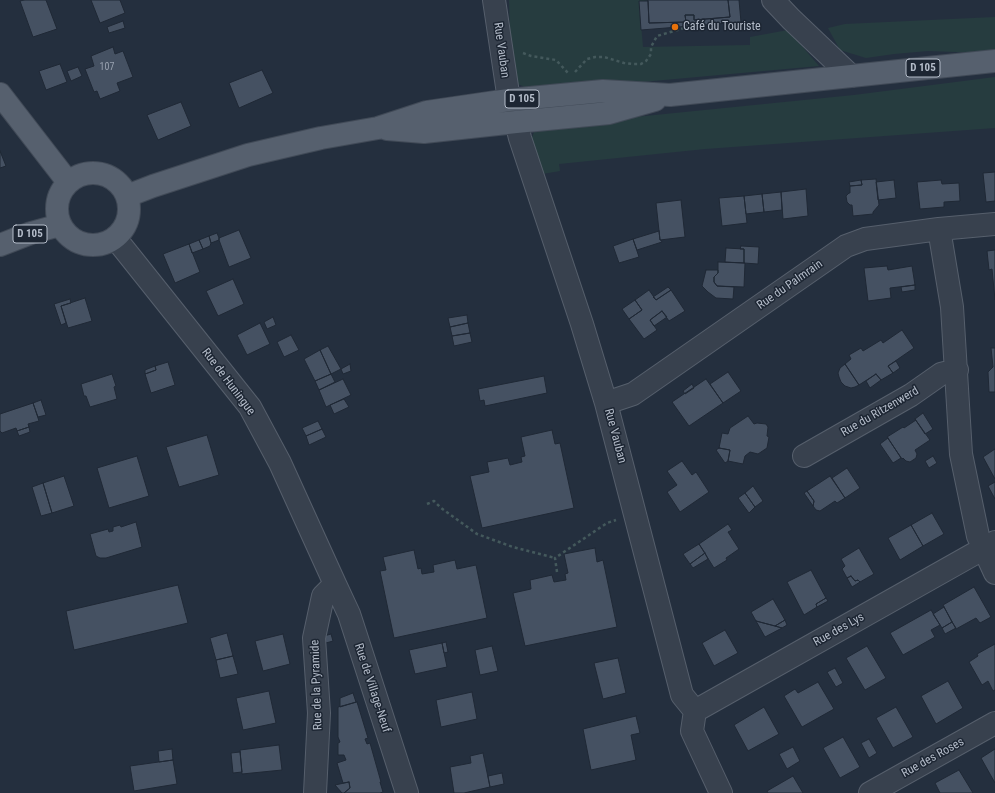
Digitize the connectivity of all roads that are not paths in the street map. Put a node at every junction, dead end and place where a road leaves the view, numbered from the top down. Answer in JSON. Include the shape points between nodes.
{"nodes":[{"id":1,"x":494,"y":0,"type":"edge"},
{"id":2,"x":772,"y":0,"type":"edge"},
{"id":3,"x":995,"y":61,"type":"edge"},
{"id":4,"x":851,"y":76,"type":"junction"},
{"id":5,"x":0,"y":94,"type":"edge"},
{"id":6,"x":670,"y":95,"type":"junction"},
{"id":7,"x":509,"y":100,"type":"junction"},
{"id":8,"x":516,"y":122,"type":"junction"},
{"id":9,"x":378,"y":128,"type":"junction"},
{"id":10,"x":68,"y":182,"type":"junction"},
{"id":11,"x":127,"y":196,"type":"junction"},
{"id":12,"x":995,"y":224,"type":"edge"},
{"id":13,"x":60,"y":225,"type":"junction"},
{"id":14,"x":939,"y":229,"type":"junction"},
{"id":15,"x":116,"y":239,"type":"junction"},
{"id":16,"x":0,"y":245,"type":"edge"},
{"id":17,"x":957,"y":370,"type":"junction"},
{"id":18,"x":606,"y":403,"type":"junction"},
{"id":19,"x":804,"y":456,"type":"dead end"},
{"id":20,"x":989,"y":545,"type":"edge"},
{"id":21,"x":995,"y":573,"type":"edge"},
{"id":22,"x":336,"y":584,"type":"junction"},
{"id":23,"x":695,"y":711,"type":"junction"},
{"id":24,"x":995,"y":723,"type":"edge"},
{"id":25,"x":315,"y":793,"type":"edge"},
{"id":26,"x":407,"y":793,"type":"edge"},
{"id":27,"x":721,"y":793,"type":"edge"},
{"id":28,"x":870,"y":793,"type":"edge"}],
"edges":[{"from":1,"to":7,"type":"street","name":"Rue Vauban"},
{"from":2,"to":4,"type":"street"},
{"from":3,"to":4,"type":"main road","number":"D 105"},
{"from":4,"to":6,"type":"main road","number":"D 105"},
{"from":5,"to":10,"type":"main road"},
{"from":6,"to":7,"type":"main road","number":"D 105","via":[[603,91]]},
{"from":6,"to":8,"type":"main road","number":"D 105","via":[[609,113]]},
{"from":7,"to":9,"type":"main road","number":"D 105","via":[[427,112]]},
{"from":8,"to":9,"type":"main road","number":"D 105","via":[[424,132]]},
{"from":8,"to":18,"type":"street","name":"Rue Vauban"},
{"from":9,"to":11,"type":"main road","number":"D 105","via":[[248,155]]},
{"from":10,"to":11,"type":"main road","via":[[89,173],[101,173],[112,178]]},
{"from":10,"to":13,"type":"main road","via":[[57,202],[56,214]]},
{"from":11,"to":15,"type":"main road","via":[[130,208],[128,220]]},
{"from":12,"to":14,"type":"street","name":"Rue du Palmrain"},
{"from":13,"to":15,"type":"main road","via":[[67,235],[89,246]]},
{"from":13,"to":16,"type":"main road","number":"D 105"},
{"from":14,"to":17,"type":"street","via":[[952,307]]},
{"from":14,"to":18,"type":"street","name":"Rue du Palmrain","via":[[865,239],[846,246],[633,394]]},
{"from":15,"to":22,"type":"street","name":"Rue de Huningue","via":[[250,407],[280,463]]},
{"from":17,"to":19,"type":"street","name":"Rue du Ritzenwerd","via":[[941,374],[911,395]]},
{"from":17,"to":20,"type":"street","via":[[961,454],[978,536]]},
{"from":18,"to":23,"type":"street","name":"Rue Vauban","via":[[682,695]]},
{"from":20,"to":21,"type":"street"},
{"from":20,"to":23,"type":"street","name":"Rue des Lys"},
{"from":22,"to":25,"type":"street","name":"Rue de la Pyramide","via":[[323,596],[314,638],[319,713]]},
{"from":22,"to":26,"type":"street","name":"Rue de Village-Neuf"},
{"from":23,"to":27,"type":"street","via":[[692,731]]},
{"from":24,"to":28,"type":"street","name":"Rue des Roses"}]}
